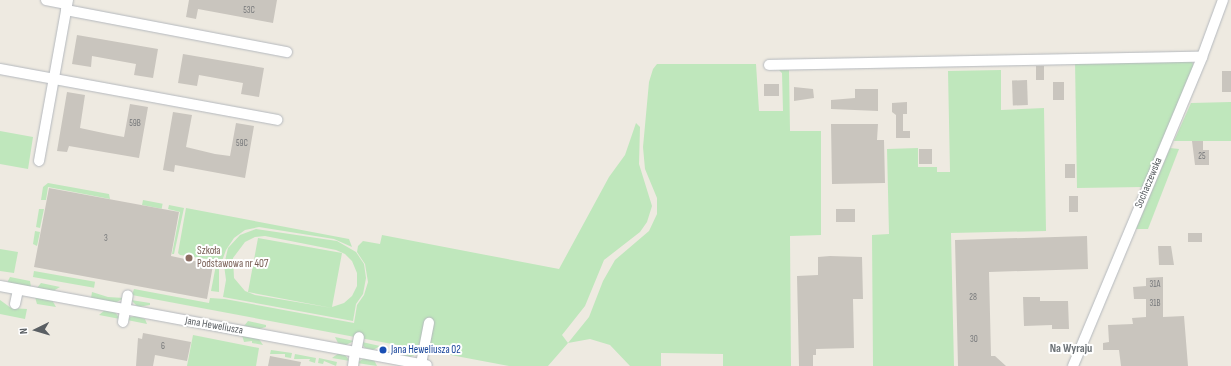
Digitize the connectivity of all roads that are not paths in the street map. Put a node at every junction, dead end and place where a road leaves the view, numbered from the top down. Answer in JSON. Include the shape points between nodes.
{"nodes":[{"id":1,"x":46,"y":0,"type":"edge"},
{"id":2,"x":1223,"y":0,"type":"edge"},
{"id":3,"x":67,"y":5,"type":"edge"},
{"id":4,"x":287,"y":52,"type":"dead end"},
{"id":5,"x":1202,"y":57,"type":"junction"},
{"id":6,"x":769,"y":65,"type":"dead end"},
{"id":7,"x":0,"y":69,"type":"edge"},
{"id":8,"x":54,"y":79,"type":"junction"},
{"id":9,"x":277,"y":120,"type":"dead end"},
{"id":10,"x":39,"y":161,"type":"dead end"},
{"id":11,"x":0,"y":286,"type":"edge"},
{"id":12,"x":18,"y":290,"type":"junction"},
{"id":13,"x":128,"y":295,"type":"dead end"},
{"id":14,"x":15,"y":304,"type":"dead end"},
{"id":15,"x":126,"y":309,"type":"junction"},
{"id":16,"x":123,"y":322,"type":"dead end"},
{"id":17,"x":430,"y":323,"type":"dead end"},
{"id":18,"x":359,"y":337,"type":"dead end"},
{"id":19,"x":356,"y":352,"type":"junction"},
{"id":20,"x":353,"y":366,"type":"edge"},
{"id":21,"x":1073,"y":366,"type":"edge"}],
"edges":[{"from":1,"to":3,"type":"street"},
{"from":2,"to":5,"type":"street","name":"Sochaczewska"},
{"from":3,"to":4,"type":"street"},
{"from":3,"to":8,"type":"street"},
{"from":5,"to":6,"type":"street"},
{"from":5,"to":21,"type":"street","name":"Sochaczewska"},
{"from":7,"to":8,"type":"street"},
{"from":8,"to":9,"type":"street"},
{"from":8,"to":10,"type":"street"},
{"from":11,"to":12,"type":"street","name":"Jana Heweliusza"},
{"from":12,"to":14,"type":"street"},
{"from":12,"to":15,"type":"street","name":"Jana Heweliusza"},
{"from":13,"to":15,"type":"street"},
{"from":15,"to":16,"type":"street"},
{"from":15,"to":19,"type":"street","name":"Jana Heweliusza"},
{"from":17,"to":19,"type":"street","name":"Jana Heweliusza","via":[[424,364]]},
{"from":18,"to":19,"type":"street"},
{"from":19,"to":20,"type":"street"}]}
